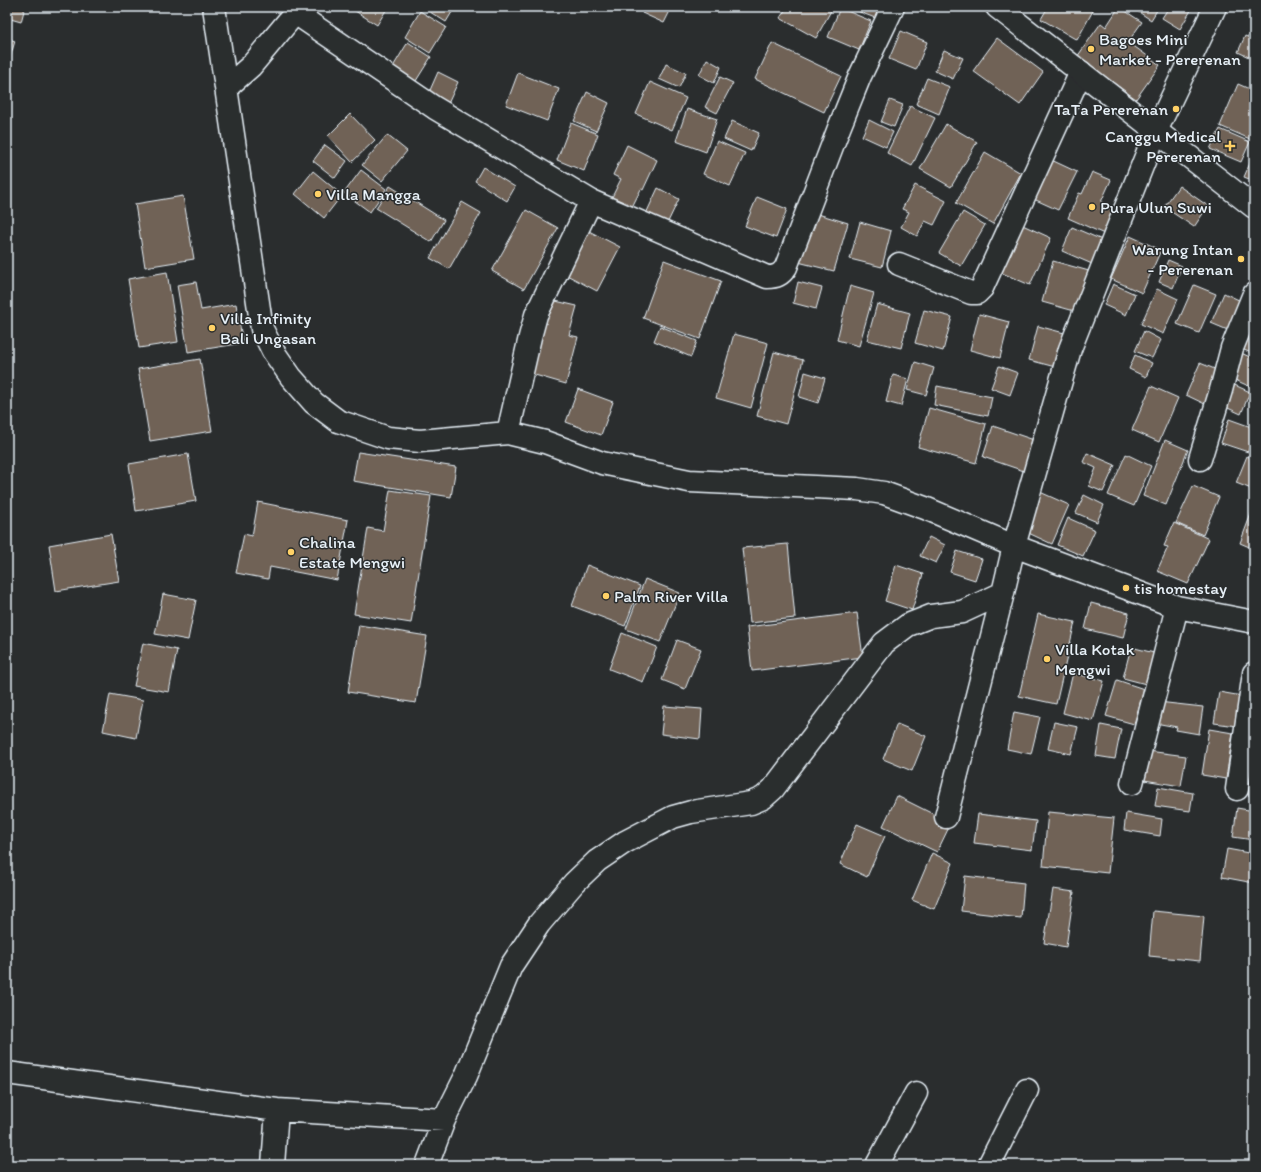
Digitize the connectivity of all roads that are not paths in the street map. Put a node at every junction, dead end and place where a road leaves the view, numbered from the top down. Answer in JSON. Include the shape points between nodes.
{"nodes":[{"id":1,"x":214,"y":7,"type":"edge"},
{"id":2,"x":893,"y":7,"type":"edge"},
{"id":3,"x":997,"y":7,"type":"edge"},
{"id":4,"x":1215,"y":7,"type":"edge"},
{"id":5,"x":297,"y":10,"type":"edge"},
{"id":6,"x":1081,"y":72,"type":"junction"},
{"id":7,"x":226,"y":88,"type":"junction"},
{"id":8,"x":1156,"y":131,"type":"junction"},
{"id":9,"x":591,"y":201,"type":"junction"},
{"id":10,"x":1254,"y":207,"type":"edge"},
{"id":11,"x":899,"y":264,"type":"dead end"},
{"id":12,"x":1254,"y":294,"type":"edge"},
{"id":13,"x":508,"y":433,"type":"junction"},
{"id":14,"x":1200,"y":459,"type":"dead end"},
{"id":15,"x":1014,"y":546,"type":"junction"},
{"id":16,"x":1003,"y":593,"type":"junction"},
{"id":17,"x":1176,"y":607,"type":"junction"},
{"id":18,"x":1254,"y":622,"type":"edge"},
{"id":19,"x":1254,"y":673,"type":"edge"},
{"id":20,"x":1132,"y":783,"type":"dead end"},
{"id":21,"x":1237,"y":789,"type":"dead end"},
{"id":22,"x":946,"y":817,"type":"dead end"},
{"id":23,"x":7,"y":1073,"type":"edge"},
{"id":24,"x":1027,"y":1090,"type":"dead end"},
{"id":25,"x":916,"y":1093,"type":"dead end"},
{"id":26,"x":278,"y":1110,"type":"junction"},
{"id":27,"x":444,"y":1120,"type":"junction"},
{"id":28,"x":273,"y":1165,"type":"edge"},
{"id":29,"x":427,"y":1165,"type":"edge"},
{"id":30,"x":877,"y":1165,"type":"edge"},
{"id":31,"x":989,"y":1165,"type":"edge"}],
"edges":[{"from":1,"to":7,"type":"street"},
{"from":2,"to":9,"type":"street","via":[[858,82],[786,267],[776,277],[767,277]]},
{"from":3,"to":6,"type":"street"},
{"from":4,"to":8,"type":"street"},
{"from":5,"to":7,"type":"street","via":[[251,66]]},
{"from":5,"to":9,"type":"street","via":[[435,108]]},
{"from":6,"to":8,"type":"street"},
{"from":6,"to":11,"type":"street","via":[[982,288],[971,294]]},
{"from":7,"to":13,"type":"street","via":[[262,329],[291,377],[314,403],[338,420],[388,438],[420,441]]},
{"from":8,"to":10,"type":"street"},
{"from":8,"to":15,"type":"street","via":[[1070,349]]},
{"from":9,"to":13,"type":"street","via":[[536,315]]},
{"from":12,"to":14,"type":"street","via":[[1232,348]]},
{"from":13,"to":15,"type":"street","via":[[545,442],[602,463],[689,480],[857,488],[884,494],[925,508]]},
{"from":15,"to":16,"type":"street"},
{"from":15,"to":17,"type":"street"},
{"from":16,"to":22,"type":"street"},
{"from":16,"to":27,"type":"street","via":[[962,612],[931,616],[908,625],[884,643],[773,789],[763,798],[751,803],[691,812],[673,818],[626,842],[597,861],[574,883],[539,924],[512,966],[466,1076]]},
{"from":17,"to":18,"type":"street"},
{"from":17,"to":20,"type":"street"},
{"from":19,"to":21,"type":"street"},
{"from":23,"to":26,"type":"street"},
{"from":24,"to":31,"type":"street"},
{"from":25,"to":30,"type":"street"},
{"from":26,"to":27,"type":"street"},
{"from":26,"to":28,"type":"street"},
{"from":27,"to":29,"type":"street"}]}
